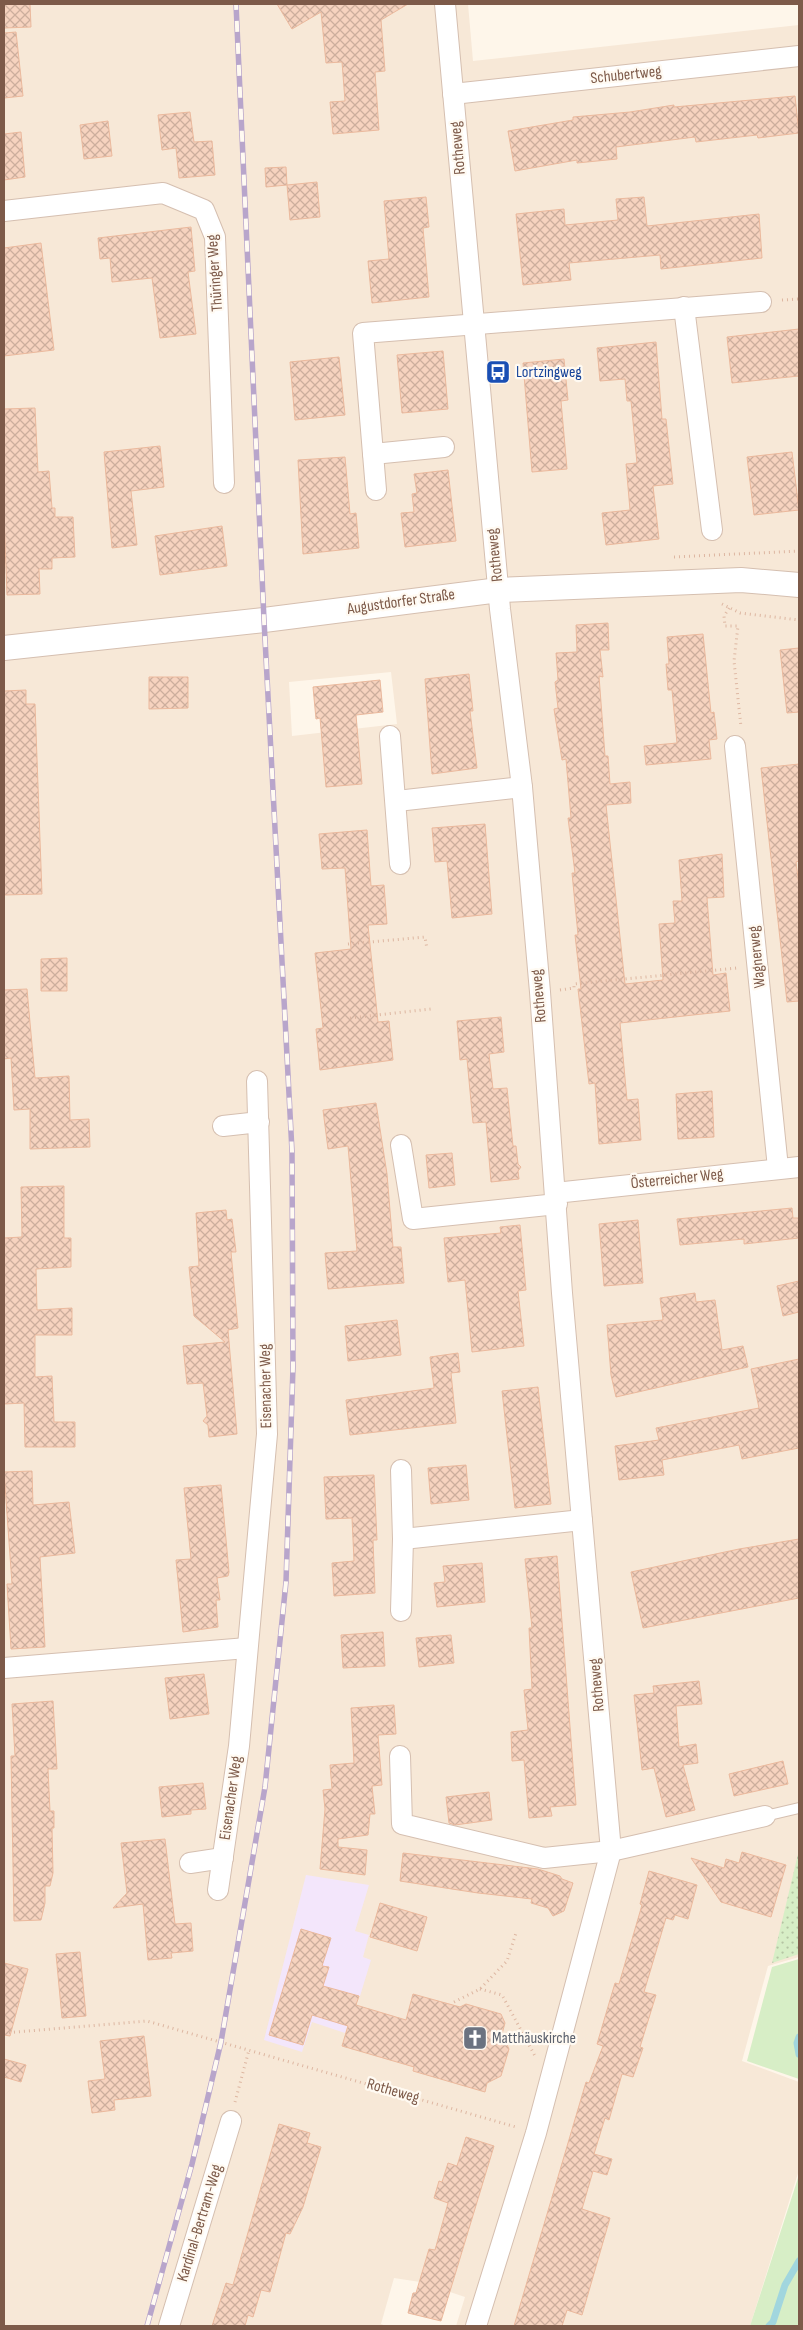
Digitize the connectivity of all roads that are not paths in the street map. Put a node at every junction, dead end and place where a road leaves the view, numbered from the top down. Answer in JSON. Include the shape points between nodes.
{"nodes":[{"id":1,"x":445,"y":4,"type":"edge"},
{"id":2,"x":799,"y":56,"type":"edge"},
{"id":3,"x":453,"y":94,"type":"junction"},
{"id":4,"x":4,"y":211,"type":"edge"},
{"id":5,"x":761,"y":302,"type":"dead end"},
{"id":6,"x":684,"y":307,"type":"junction"},
{"id":7,"x":474,"y":323,"type":"junction"},
{"id":8,"x":444,"y":448,"type":"dead end"},
{"id":9,"x":373,"y":454,"type":"junction"},
{"id":10,"x":224,"y":483,"type":"dead end"},
{"id":11,"x":376,"y":490,"type":"dead end"},
{"id":12,"x":712,"y":530,"type":"dead end"},
{"id":13,"x":799,"y":585,"type":"edge"},
{"id":14,"x":499,"y":590,"type":"junction"},
{"id":15,"x":4,"y":648,"type":"edge"},
{"id":16,"x":390,"y":736,"type":"dead end"},
{"id":17,"x":735,"y":746,"type":"road end"},
{"id":18,"x":522,"y":788,"type":"junction"},
{"id":19,"x":397,"y":801,"type":"junction"},
{"id":20,"x":400,"y":864,"type":"dead end"},
{"id":21,"x":258,"y":1081,"type":"dead end"},
{"id":22,"x":259,"y":1122,"type":"junction"},
{"id":23,"x":223,"y":1126,"type":"dead end"},
{"id":24,"x":401,"y":1144,"type":"dead end"},
{"id":25,"x":799,"y":1167,"type":"edge"},
{"id":26,"x":778,"y":1168,"type":"junction"},
{"id":27,"x":556,"y":1198,"type":"junction"},
{"id":28,"x":401,"y":1470,"type":"dead end"},
{"id":29,"x":582,"y":1520,"type":"junction"},
{"id":30,"x":403,"y":1539,"type":"junction"},
{"id":31,"x":401,"y":1611,"type":"dead end"},
{"id":32,"x":247,"y":1648,"type":"junction"},
{"id":33,"x":4,"y":1668,"type":"edge"},
{"id":34,"x":400,"y":1756,"type":"dead end"},
{"id":35,"x":799,"y":1808,"type":"edge"},
{"id":36,"x":765,"y":1816,"type":"joint"},
{"id":37,"x":611,"y":1850,"type":"junction"},
{"id":38,"x":222,"y":1858,"type":"junction"},
{"id":39,"x":190,"y":1863,"type":"dead end"},
{"id":40,"x":218,"y":1890,"type":"dead end"},
{"id":41,"x":230,"y":2121,"type":"road end"},
{"id":42,"x":169,"y":2326,"type":"edge"},
{"id":43,"x":476,"y":2326,"type":"edge"}],
"edges":[{"from":1,"to":3,"type":"street","name":"Rotheweg"},
{"from":2,"to":3,"type":"street","name":"Schubertweg"},
{"from":3,"to":7,"type":"street","name":"Rotheweg"},
{"from":4,"to":10,"type":"street","name":"Thüringer Weg","via":[[163,193],[204,210],[215,237]]},
{"from":5,"to":6,"type":"street"},
{"from":6,"to":7,"type":"street"},
{"from":6,"to":12,"type":"street"},
{"from":7,"to":9,"type":"street","via":[[363,333]]},
{"from":7,"to":14,"type":"street","name":"Rotheweg"},
{"from":8,"to":9,"type":"street"},
{"from":9,"to":11,"type":"street"},
{"from":13,"to":14,"type":"street","name":"Augustdorfer Straße","via":[[741,580]]},
{"from":14,"to":15,"type":"street","name":"Augustdorfer Straße"},
{"from":14,"to":18,"type":"street","name":"Rotheweg"},
{"from":16,"to":19,"type":"street"},
{"from":17,"to":26,"type":"street","name":"Wagnerweg"},
{"from":18,"to":19,"type":"street"},
{"from":18,"to":27,"type":"street","name":"Rotheweg"},
{"from":19,"to":20,"type":"street"},
{"from":21,"to":22,"type":"street","name":"Eisenacher Weg"},
{"from":22,"to":23,"type":"street"},
{"from":22,"to":32,"type":"street","name":"Eisenacher Weg","via":[[267,1434]]},
{"from":24,"to":27,"type":"street","via":[[413,1220]]},
{"from":25,"to":26,"type":"street","name":"Österreicher Weg"},
{"from":26,"to":27,"type":"street","name":"Österreicher Weg"},
{"from":27,"to":29,"type":"street","name":"Rotheweg"},
{"from":28,"to":30,"type":"street"},
{"from":29,"to":30,"type":"street"},
{"from":29,"to":37,"type":"street","name":"Rotheweg"},
{"from":30,"to":31,"type":"street"},
{"from":32,"to":33,"type":"street"},
{"from":32,"to":38,"type":"street","name":"Eisenacher Weg","via":[[239,1746]]},
{"from":34,"to":37,"type":"street","via":[[402,1824],[544,1858]]},
{"from":35,"to":36,"type":"lane"},
{"from":36,"to":37,"type":"street"},
{"from":37,"to":43,"type":"street","name":"Rotheweg","via":[[536,2133]]},
{"from":38,"to":39,"type":"street","name":"Eisenacher Weg"},
{"from":38,"to":40,"type":"street","name":"Eisenacher Weg"},
{"from":41,"to":42,"type":"street","name":"Kardinal-Bertram-Weg"}]}
